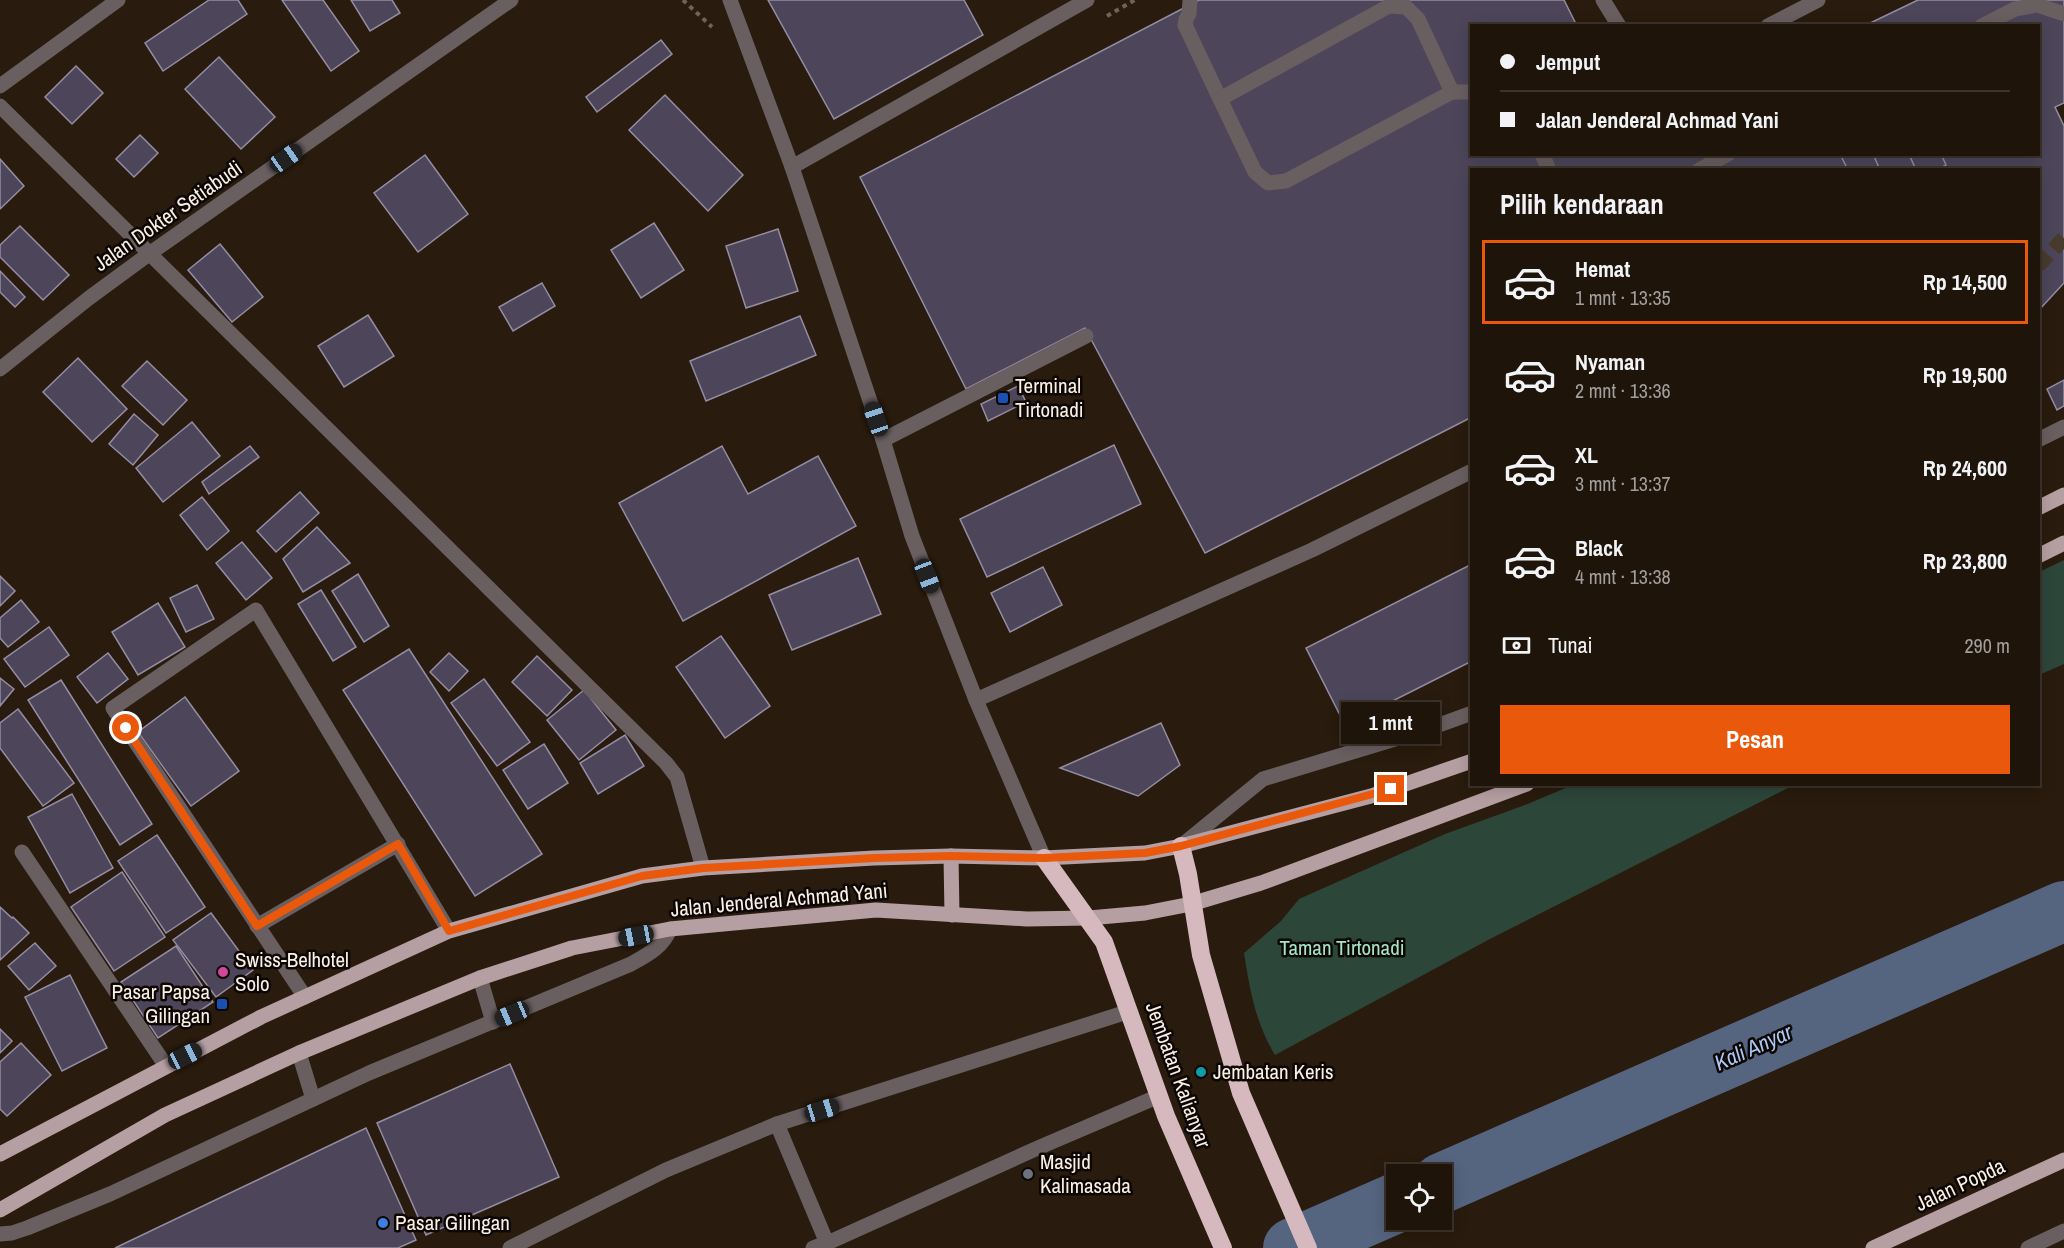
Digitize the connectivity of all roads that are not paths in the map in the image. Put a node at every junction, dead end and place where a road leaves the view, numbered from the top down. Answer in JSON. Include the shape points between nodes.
{"nodes":[{"id":1,"x":117,"y":0,"type":"edge"},
{"id":2,"x":511,"y":0,"type":"edge"},
{"id":3,"x":730,"y":0,"type":"edge"},
{"id":4,"x":1087,"y":0,"type":"edge"},
{"id":5,"x":1190,"y":0,"type":"edge"},
{"id":6,"x":1603,"y":0,"type":"edge"},
{"id":7,"x":1818,"y":0,"type":"edge"},
{"id":8,"x":2064,"y":14,"type":"edge"},
{"id":9,"x":1618,"y":24,"type":"edge"},
{"id":10,"x":1772,"y":24,"type":"edge"},
{"id":11,"x":1986,"y":24,"type":"edge"},
{"id":12,"x":0,"y":86,"type":"edge"},
{"id":13,"x":1452,"y":92,"type":"junction"},
{"id":14,"x":1470,"y":92,"type":"edge"},
{"id":15,"x":1220,"y":99,"type":"junction"},
{"id":16,"x":0,"y":106,"type":"edge"},
{"id":17,"x":1724,"y":156,"type":"edge"},
{"id":18,"x":792,"y":167,"type":"junction"},
{"id":19,"x":1703,"y":168,"type":"edge"},
{"id":20,"x":149,"y":254,"type":"junction"},
{"id":21,"x":1086,"y":336,"type":"dead end"},
{"id":22,"x":0,"y":369,"type":"edge"},
{"id":23,"x":2064,"y":427,"type":"edge"},
{"id":24,"x":2040,"y":439,"type":"edge"},
{"id":25,"x":883,"y":440,"type":"junction"},
{"id":26,"x":1470,"y":472,"type":"edge"},
{"id":27,"x":2064,"y":495,"type":"edge"},
{"id":28,"x":2040,"y":507,"type":"edge"},
{"id":29,"x":2064,"y":543,"type":"edge"},
{"id":30,"x":2040,"y":555,"type":"edge"},
{"id":31,"x":976,"y":700,"type":"junction"},
{"id":32,"x":1470,"y":714,"type":"edge"},
{"id":33,"x":1470,"y":762,"type":"edge"},
{"id":34,"x":1522,"y":786,"type":"edge"},
{"id":35,"x":398,"y":844,"type":"junction"},
{"id":36,"x":1181,"y":846,"type":"junction"},
{"id":37,"x":22,"y":852,"type":"dead end"},
{"id":38,"x":951,"y":856,"type":"junction"},
{"id":39,"x":1044,"y":858,"type":"junction"},
{"id":40,"x":703,"y":868,"type":"junction"},
{"id":41,"x":1191,"y":904,"type":"junction"},
{"id":42,"x":952,"y":915,"type":"junction"},
{"id":43,"x":1089,"y":918,"type":"junction"},
{"id":44,"x":257,"y":926,"type":"junction"},
{"id":45,"x":670,"y":929,"type":"junction"},
{"id":46,"x":449,"y":931,"type":"junction"},
{"id":47,"x":480,"y":978,"type":"junction"},
{"id":48,"x":305,"y":997,"type":"junction"},
{"id":49,"x":1130,"y":1011,"type":"junction"},
{"id":50,"x":493,"y":1022,"type":"junction"},
{"id":51,"x":298,"y":1053,"type":"junction"},
{"id":52,"x":166,"y":1066,"type":"junction"},
{"id":53,"x":1159,"y":1096,"type":"junction"},
{"id":54,"x":313,"y":1099,"type":"junction"},
{"id":55,"x":777,"y":1124,"type":"junction"},
{"id":56,"x":0,"y":1154,"type":"edge"},
{"id":57,"x":2064,"y":1160,"type":"edge"},
{"id":58,"x":0,"y":1210,"type":"edge"},
{"id":59,"x":2064,"y":1231,"type":"edge"},
{"id":60,"x":0,"y":1234,"type":"edge"},
{"id":61,"x":820,"y":1245,"type":"edge"},
{"id":62,"x":510,"y":1248,"type":"edge"},
{"id":63,"x":1223,"y":1248,"type":"edge"},
{"id":64,"x":1308,"y":1248,"type":"edge"},
{"id":65,"x":1874,"y":1248,"type":"edge"},
{"id":66,"x":2028,"y":1248,"type":"edge"}],
"edges":[{"from":1,"to":12,"type":"street"},
{"from":2,"to":20,"type":"street","name":"Jalan Dokter Setiabudi"},
{"from":3,"to":18,"type":"street"},
{"from":4,"to":18,"type":"street"},
{"from":5,"to":15,"type":"street","via":[[1185,25]]},
{"from":6,"to":9,"type":"street"},
{"from":7,"to":10,"type":"street"},
{"from":8,"to":11,"type":"street","via":[[2037,5],[2015,9]]},
{"from":13,"to":14,"type":"street"},
{"from":13,"to":15,"type":"street","via":[[1286,181],[1268,183],[1255,172]]},
{"from":13,"to":15,"type":"street","via":[[1418,19],[1406,8],[1389,6]]},
{"from":16,"to":20,"type":"street"},
{"from":17,"to":19,"type":"street"},
{"from":18,"to":25,"type":"street"},
{"from":20,"to":22,"type":"street","name":"Jalan Dokter Setiabudi"},
{"from":20,"to":40,"type":"street","via":[[666,763],[677,777]]},
{"from":21,"to":25,"type":"street"},
{"from":23,"to":24,"type":"street"},
{"from":25,"to":31,"type":"street","via":[[912,536]]},
{"from":26,"to":31,"type":"street","via":[[1312,550]]},
{"from":27,"to":28,"type":"main road"},
{"from":29,"to":30,"type":"main road"},
{"from":31,"to":39,"type":"street"},
{"from":32,"to":36,"type":"street","via":[[1263,779]]},
{"from":33,"to":36,"type":"main road","name":"Jalan Jenderal Achmad Yani","via":[[1371,796]]},
{"from":34,"to":41,"type":"main road","name":"Jalan Jenderal Achmad Yani","via":[[1261,883]]},
{"from":35,"to":44,"type":"street"},
{"from":35,"to":44,"type":"street","via":[[256,610],[113,708]]},
{"from":35,"to":46,"type":"street"},
{"from":36,"to":39,"type":"main road","name":"Jalan Jenderal Achmad Yani","via":[[1145,853]]},
{"from":36,"to":41,"type":"highway"},
{"from":37,"to":52,"type":"street"},
{"from":38,"to":39,"type":"main road","name":"Jalan Jenderal Achmad Yani"},
{"from":38,"to":40,"type":"main road","name":"Jalan Jenderal Achmad Yani"},
{"from":38,"to":42,"type":"main road"},
{"from":39,"to":43,"type":"highway","name":"Jembatan Kalianyar"},
{"from":40,"to":46,"type":"main road","name":"Jalan Jenderal Achmad Yani","via":[[642,876]]},
{"from":41,"to":43,"type":"main road","name":"Jalan Jenderal Achmad Yani"},
{"from":41,"to":64,"type":"highway","via":[[1209,989],[1241,1093]]},
{"from":42,"to":43,"type":"main road","name":"Jalan Jenderal Achmad Yani"},
{"from":42,"to":45,"type":"main road","name":"Jalan Jenderal Achmad Yani","via":[[876,910]]},
{"from":43,"to":49,"type":"highway","name":"Jembatan Kalianyar","via":[[1104,942]]},
{"from":44,"to":48,"type":"street"},
{"from":45,"to":47,"type":"main road","name":"Jalan Jenderal Achmad Yani","via":[[572,948]]},
{"from":45,"to":50,"type":"street","via":[[666,939],[651,953],[631,964]]},
{"from":46,"to":48,"type":"main road","name":"Jalan Jenderal Achmad Yani"},
{"from":47,"to":50,"type":"street"},
{"from":47,"to":51,"type":"main road","name":"Jalan Jenderal Achmad Yani"},
{"from":48,"to":52,"type":"main road","name":"Jalan Jenderal Achmad Yani"},
{"from":49,"to":53,"type":"highway","name":"Jembatan Kalianyar"},
{"from":49,"to":55,"type":"street"},
{"from":50,"to":54,"type":"street"},
{"from":51,"to":54,"type":"street"},
{"from":51,"to":58,"type":"main road","name":"Jalan Jenderal Achmad Yani","via":[[165,1115]]},
{"from":52,"to":56,"type":"main road","name":"Jalan Jenderal Achmad Yani"},
{"from":53,"to":61,"type":"street"},
{"from":53,"to":63,"type":"highway","name":"Jembatan Kalianyar"},
{"from":54,"to":60,"type":"street","via":[[110,1194],[27,1228]]},
{"from":55,"to":61,"type":"street"},
{"from":55,"to":62,"type":"street","via":[[666,1170]]},
{"from":57,"to":65,"type":"main road","name":"Jalan Popda"},
{"from":59,"to":66,"type":"street"}]}
